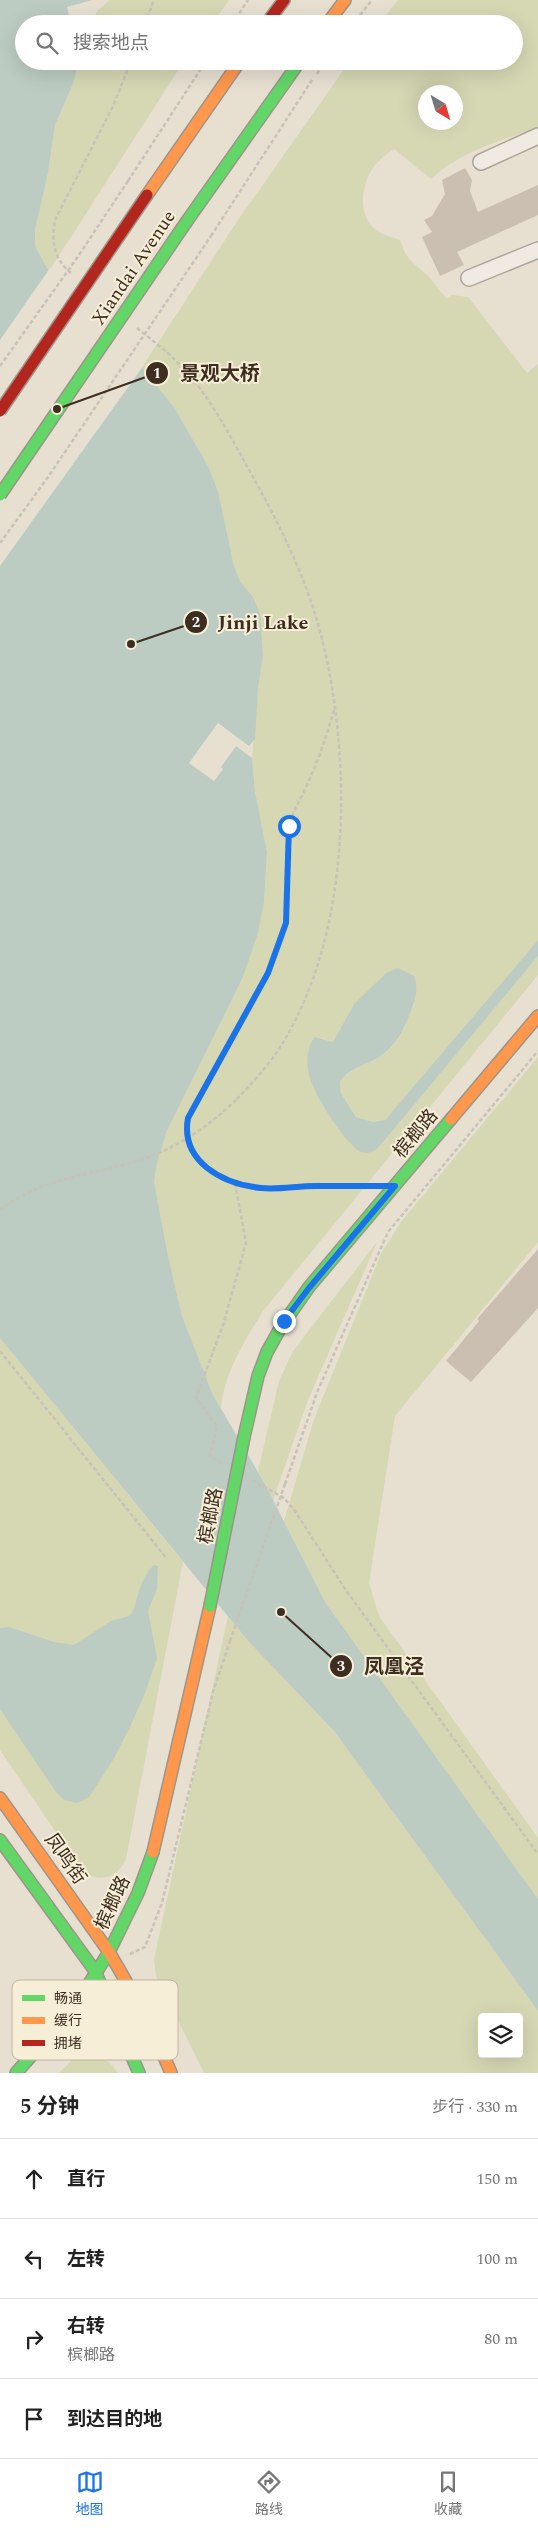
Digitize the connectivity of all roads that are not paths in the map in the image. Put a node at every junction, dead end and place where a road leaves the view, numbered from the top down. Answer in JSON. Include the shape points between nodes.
{"nodes":[{"id":1,"x":284,"y":0,"type":"edge"},
{"id":2,"x":345,"y":0,"type":"edge"},
{"id":3,"x":273,"y":15,"type":"edge"},
{"id":4,"x":334,"y":15,"type":"edge"},
{"id":5,"x":234,"y":70,"type":"edge"},
{"id":6,"x":294,"y":70,"type":"edge"},
{"id":7,"x":538,"y":136,"type":"edge"},
{"id":8,"x":481,"y":162,"type":"dead end"},
{"id":9,"x":538,"y":250,"type":"edge"},
{"id":10,"x":469,"y":278,"type":"dead end"},
{"id":11,"x":0,"y":411,"type":"edge"},
{"id":12,"x":0,"y":495,"type":"edge"},
{"id":13,"x":538,"y":1016,"type":"edge"},
{"id":14,"x":0,"y":1798,"type":"edge"},
{"id":15,"x":0,"y":1840,"type":"edge"},
{"id":16,"x":109,"y":1952,"type":"junction"},
{"id":17,"x":95,"y":1971,"type":"junction"},
{"id":18,"x":90,"y":1980,"type":"edge"},
{"id":19,"x":99,"y":1980,"type":"edge"},
{"id":20,"x":125,"y":1980,"type":"edge"},
{"id":21,"x":28,"y":2060,"type":"edge"},
{"id":22,"x":133,"y":2060,"type":"edge"},
{"id":23,"x":166,"y":2060,"type":"edge"},
{"id":24,"x":16,"y":2073,"type":"edge"},
{"id":25,"x":139,"y":2073,"type":"edge"},
{"id":26,"x":171,"y":2073,"type":"edge"}],
"edges":[{"from":1,"to":3,"type":"main road"},
{"from":2,"to":4,"type":"main road"},
{"from":5,"to":11,"type":"main road","name":"Xiandai Avenue","bridge":true},
{"from":6,"to":12,"type":"main road","name":"Xiandai Avenue","bridge":true},
{"from":7,"to":8,"type":"street"},
{"from":9,"to":10,"type":"street"},
{"from":13,"to":16,"type":"main road","name":"槟榔路","bridge":true,"via":[[309,1288],[271,1343],[244,1437],[210,1606],[154,1850],[138,1893]]},
{"from":14,"to":16,"type":"main road","name":"凤鸣街"},
{"from":15,"to":17,"type":"main road"},
{"from":16,"to":17,"type":"main road","name":"槟榔路"},
{"from":16,"to":20,"type":"main road","name":"凤鸣街"},
{"from":17,"to":18,"type":"main road","name":"槟榔路"},
{"from":17,"to":19,"type":"main road"},
{"from":21,"to":24,"type":"main road","name":"槟榔路"},
{"from":22,"to":25,"type":"main road"},
{"from":23,"to":26,"type":"main road","name":"凤鸣街"}]}
